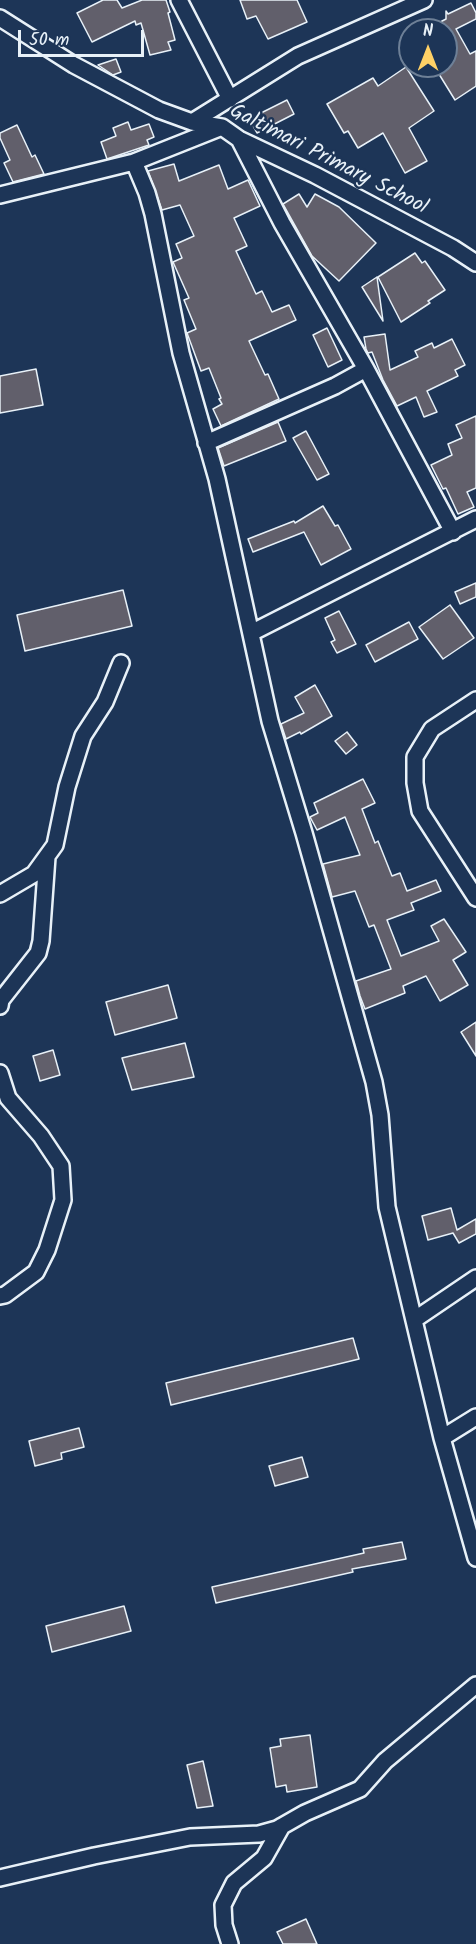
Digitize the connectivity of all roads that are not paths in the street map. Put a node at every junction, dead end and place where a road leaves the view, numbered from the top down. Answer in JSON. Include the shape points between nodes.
{"nodes":[{"id":1,"x":179,"y":0,"type":"edge"},
{"id":2,"x":424,"y":0,"type":"edge"},
{"id":3,"x":0,"y":18,"type":"edge"},
{"id":4,"x":230,"y":99,"type":"junction"},
{"id":5,"x":192,"y":122,"type":"junction"},
{"id":6,"x":222,"y":127,"type":"junction"},
{"id":7,"x":239,"y":139,"type":"junction"},
{"id":8,"x":134,"y":162,"type":"junction"},
{"id":9,"x":0,"y":195,"type":"edge"},
{"id":10,"x":476,"y":263,"type":"edge"},
{"id":11,"x":366,"y":369,"type":"junction"},
{"id":12,"x":206,"y":443,"type":"junction"},
{"id":13,"x":476,"y":519,"type":"edge"},
{"id":14,"x":453,"y":532,"type":"junction"},
{"id":15,"x":251,"y":633,"type":"junction"},
{"id":16,"x":121,"y":663,"type":"dead end"},
{"id":17,"x":476,"y":700,"type":"edge"},
{"id":18,"x":47,"y":856,"type":"junction"},
{"id":19,"x":0,"y":894,"type":"edge"},
{"id":20,"x":476,"y":898,"type":"edge"},
{"id":21,"x":0,"y":1006,"type":"edge"},
{"id":22,"x":0,"y":1073,"type":"edge"},
{"id":23,"x":476,"y":1278,"type":"edge"},
{"id":24,"x":0,"y":1296,"type":"edge"},
{"id":25,"x":414,"y":1320,"type":"junction"},
{"id":26,"x":476,"y":1417,"type":"edge"},
{"id":27,"x":442,"y":1438,"type":"junction"},
{"id":28,"x":476,"y":1558,"type":"edge"},
{"id":29,"x":476,"y":1685,"type":"edge"},
{"id":30,"x":282,"y":1826,"type":"junction"},
{"id":31,"x":0,"y":1878,"type":"edge"},
{"id":32,"x":230,"y":1944,"type":"edge"}],
"edges":[{"from":1,"to":4,"type":"street"},
{"from":2,"to":4,"type":"street","via":[[298,56]]},
{"from":3,"to":5,"type":"street","name":"Galtimari Primary School","via":[[74,65],[159,111]]},
{"from":4,"to":5,"type":"street"},
{"from":5,"to":6,"type":"street","name":"Galtimari Primary School"},
{"from":6,"to":7,"type":"street","name":"Galtimari Primary School"},
{"from":6,"to":8,"type":"street"},
{"from":7,"to":10,"type":"street","name":"Galtimari Primary School","via":[[315,175]]},
{"from":7,"to":11,"type":"street"},
{"from":8,"to":9,"type":"street"},
{"from":8,"to":12,"type":"street","via":[[153,214],[181,353]]},
{"from":11,"to":12,"type":"street"},
{"from":11,"to":14,"type":"street"},
{"from":12,"to":15,"type":"street"},
{"from":13,"to":14,"type":"street"},
{"from":14,"to":15,"type":"street"},
{"from":15,"to":25,"type":"street","via":[[270,721],[374,1083],[387,1207]]},
{"from":16,"to":18,"type":"street","via":[[105,702],[83,736],[55,845]]},
{"from":17,"to":20,"type":"street","via":[[432,729],[415,758],[420,811]]},
{"from":18,"to":19,"type":"street","via":[[34,874]]},
{"from":18,"to":21,"type":"street","via":[[39,953]]},
{"from":22,"to":24,"type":"street","via":[[8,1098],[61,1166],[63,1200],[36,1272]]},
{"from":23,"to":25,"type":"street"},
{"from":25,"to":27,"type":"street"},
{"from":26,"to":27,"type":"street"},
{"from":27,"to":28,"type":"street"},
{"from":29,"to":30,"type":"street","via":[[385,1761],[360,1789]]},
{"from":30,"to":31,"type":"street","via":[[259,1834],[190,1837]]},
{"from":30,"to":32,"type":"street","via":[[264,1858],[234,1883],[223,1905]]}]}
